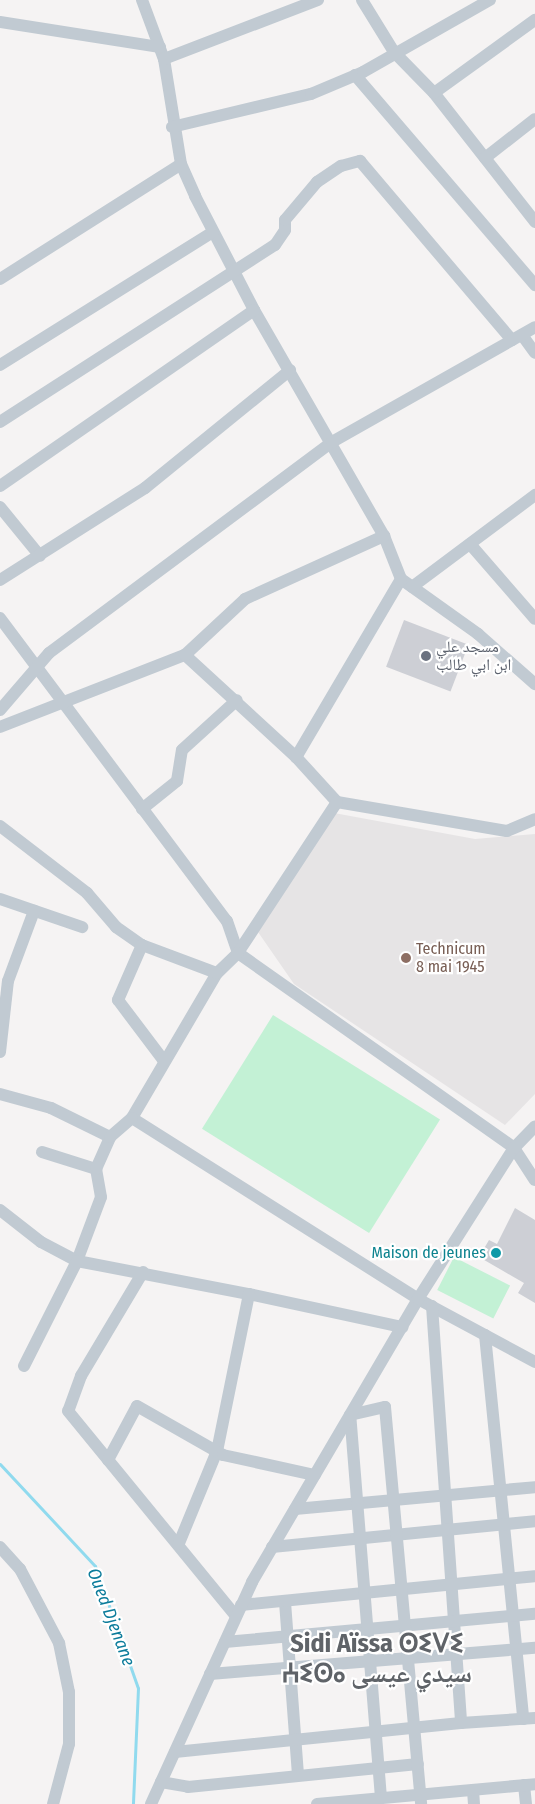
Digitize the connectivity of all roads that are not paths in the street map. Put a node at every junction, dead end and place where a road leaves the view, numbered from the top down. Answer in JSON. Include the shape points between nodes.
{"nodes":[{"id":1,"x":142,"y":0,"type":"edge"},
{"id":2,"x":318,"y":0,"type":"edge"},
{"id":3,"x":362,"y":0,"type":"edge"},
{"id":4,"x":490,"y":0,"type":"edge"},
{"id":5,"x":535,"y":20,"type":"edge"},
{"id":6,"x":0,"y":22,"type":"edge"},
{"id":7,"x":394,"y":52,"type":"junction"},
{"id":8,"x":162,"y":53,"type":"junction"},
{"id":9,"x":356,"y":75,"type":"junction"},
{"id":10,"x":434,"y":93,"type":"junction"},
{"id":11,"x":535,"y":119,"type":"edge"},
{"id":12,"x":172,"y":127,"type":"junction"},
{"id":13,"x":484,"y":158,"type":"junction"},
{"id":14,"x":181,"y":164,"type":"junction"},
{"id":15,"x":534,"y":218,"type":"edge"},
{"id":16,"x":213,"y":232,"type":"junction"},
{"id":17,"x":233,"y":270,"type":"junction"},
{"id":18,"x":0,"y":279,"type":"edge"},
{"id":19,"x":535,"y":285,"type":"edge"},
{"id":20,"x":254,"y":310,"type":"junction"},
{"id":21,"x":535,"y":326,"type":"edge"},
{"id":22,"x":517,"y":338,"type":"junction"},
{"id":23,"x":535,"y":353,"type":"edge"},
{"id":24,"x":0,"y":365,"type":"edge"},
{"id":25,"x":290,"y":370,"type":"junction"},
{"id":26,"x":0,"y":422,"type":"edge"},
{"id":27,"x":332,"y":442,"type":"junction"},
{"id":28,"x":0,"y":486,"type":"edge"},
{"id":29,"x":533,"y":500,"type":"edge"},
{"id":30,"x":0,"y":507,"type":"edge"},
{"id":31,"x":384,"y":536,"type":"junction"},
{"id":32,"x":470,"y":544,"type":"junction"},
{"id":33,"x":40,"y":556,"type":"junction"},
{"id":34,"x":401,"y":579,"type":"junction"},
{"id":35,"x":0,"y":580,"type":"edge"},
{"id":36,"x":412,"y":587,"type":"junction"},
{"id":37,"x":0,"y":618,"type":"edge"},
{"id":38,"x":535,"y":619,"type":"edge"},
{"id":39,"x":184,"y":655,"type":"junction"},
{"id":40,"x":37,"y":666,"type":"junction"},
{"id":41,"x":535,"y":684,"type":"edge"},
{"id":42,"x":61,"y":700,"type":"junction"},
{"id":43,"x":237,"y":700,"type":"junction"},
{"id":44,"x":0,"y":710,"type":"edge"},
{"id":45,"x":0,"y":727,"type":"edge"},
{"id":46,"x":296,"y":757,"type":"junction"},
{"id":47,"x":337,"y":802,"type":"junction"},
{"id":48,"x":142,"y":809,"type":"junction"},
{"id":49,"x":535,"y":819,"type":"edge"},
{"id":50,"x":0,"y":826,"type":"edge"},
{"id":51,"x":0,"y":899,"type":"edge"},
{"id":52,"x":34,"y":911,"type":"junction"},
{"id":53,"x":82,"y":927,"type":"dead end"},
{"id":54,"x":142,"y":945,"type":"junction"},
{"id":55,"x":238,"y":953,"type":"junction"},
{"id":56,"x":217,"y":973,"type":"junction"},
{"id":57,"x":1,"y":1047,"type":"edge"},
{"id":58,"x":164,"y":1061,"type":"junction"},
{"id":59,"x":0,"y":1094,"type":"edge"},
{"id":60,"x":132,"y":1118,"type":"junction"},
{"id":61,"x":535,"y":1126,"type":"edge"},
{"id":62,"x":110,"y":1137,"type":"junction"},
{"id":63,"x":514,"y":1148,"type":"junction"},
{"id":64,"x":42,"y":1152,"type":"dead end"},
{"id":65,"x":96,"y":1169,"type":"junction"},
{"id":66,"x":535,"y":1180,"type":"edge"},
{"id":67,"x":0,"y":1210,"type":"edge"},
{"id":68,"x":77,"y":1261,"type":"junction"},
{"id":69,"x":143,"y":1272,"type":"junction"},
{"id":70,"x":249,"y":1294,"type":"junction"},
{"id":71,"x":418,"y":1299,"type":"junction"},
{"id":72,"x":432,"y":1306,"type":"junction"},
{"id":73,"x":402,"y":1327,"type":"junction"},
{"id":74,"x":485,"y":1335,"type":"junction"},
{"id":75,"x":535,"y":1362,"type":"edge"},
{"id":76,"x":24,"y":1366,"type":"dead end"},
{"id":77,"x":350,"y":1415,"type":"junction"},
{"id":78,"x":217,"y":1451,"type":"junction"},
{"id":79,"x":108,"y":1460,"type":"junction"},
{"id":80,"x":315,"y":1475,"type":"junction"},
{"id":81,"x":535,"y":1487,"type":"edge"},
{"id":82,"x":501,"y":1490,"type":"junction"},
{"id":83,"x":446,"y":1496,"type":"junction"},
{"id":84,"x":396,"y":1501,"type":"junction"},
{"id":85,"x":358,"y":1504,"type":"junction"},
{"id":86,"x":295,"y":1509,"type":"junction"},
{"id":87,"x":535,"y":1522,"type":"edge"},
{"id":88,"x":504,"y":1524,"type":"junction"},
{"id":89,"x":449,"y":1530,"type":"junction"},
{"id":90,"x":398,"y":1535,"type":"junction"},
{"id":91,"x":360,"y":1539,"type":"junction"},
{"id":92,"x":179,"y":1543,"type":"junction"},
{"id":93,"x":0,"y":1547,"type":"edge"},
{"id":94,"x":272,"y":1548,"type":"junction"},
{"id":95,"x":535,"y":1576,"type":"edge"},
{"id":96,"x":509,"y":1579,"type":"junction"},
{"id":97,"x":452,"y":1586,"type":"junction"},
{"id":98,"x":403,"y":1590,"type":"junction"},
{"id":99,"x":364,"y":1593,"type":"junction"},
{"id":100,"x":285,"y":1602,"type":"junction"},
{"id":101,"x":239,"y":1611,"type":"junction"},
{"id":102,"x":535,"y":1614,"type":"edge"},
{"id":103,"x":513,"y":1616,"type":"junction"},
{"id":104,"x":455,"y":1620,"type":"junction"},
{"id":105,"x":406,"y":1626,"type":"junction"},
{"id":106,"x":366,"y":1630,"type":"junction"},
{"id":107,"x":289,"y":1637,"type":"junction"},
{"id":108,"x":225,"y":1642,"type":"junction"},
{"id":109,"x":535,"y":1648,"type":"edge"},
{"id":110,"x":516,"y":1650,"type":"junction"},
{"id":111,"x":459,"y":1653,"type":"junction"},
{"id":112,"x":409,"y":1658,"type":"junction"},
{"id":113,"x":369,"y":1661,"type":"junction"},
{"id":114,"x":293,"y":1668,"type":"junction"},
{"id":115,"x":210,"y":1674,"type":"junction"},
{"id":116,"x":529,"y":1718,"type":"edge"},
{"id":117,"x":461,"y":1723,"type":"junction"},
{"id":118,"x":415,"y":1729,"type":"junction"},
{"id":119,"x":374,"y":1732,"type":"junction"},
{"id":120,"x":297,"y":1740,"type":"junction"},
{"id":121,"x":175,"y":1752,"type":"junction"},
{"id":122,"x":418,"y":1764,"type":"junction"},
{"id":123,"x":377,"y":1768,"type":"junction"},
{"id":124,"x":298,"y":1775,"type":"junction"},
{"id":125,"x":162,"y":1782,"type":"junction"},
{"id":126,"x":529,"y":1785,"type":"edge"},
{"id":127,"x":472,"y":1790,"type":"junction"},
{"id":128,"x":373,"y":1800,"type":"edge"},
{"id":129,"x":420,"y":1800,"type":"edge"},
{"id":130,"x":53,"y":1804,"type":"edge"},
{"id":131,"x":151,"y":1804,"type":"edge"},
{"id":132,"x":317,"y":1804,"type":"edge"},
{"id":133,"x":474,"y":1804,"type":"edge"},
{"id":134,"x":526,"y":1804,"type":"edge"}],
"edges":[{"from":1,"to":8,"type":"street"},
{"from":2,"to":8,"type":"street"},
{"from":3,"to":7,"type":"street"},
{"from":4,"to":7,"type":"street"},
{"from":5,"to":10,"type":"street"},
{"from":6,"to":8,"type":"street"},
{"from":7,"to":9,"type":"street"},
{"from":7,"to":10,"type":"street"},
{"from":8,"to":12,"type":"street"},
{"from":9,"to":12,"type":"street","via":[[312,94]]},
{"from":9,"to":19,"type":"street"},
{"from":10,"to":13,"type":"street"},
{"from":11,"to":13,"type":"street"},
{"from":12,"to":14,"type":"street"},
{"from":13,"to":15,"type":"street"},
{"from":14,"to":16,"type":"street"},
{"from":14,"to":18,"type":"street"},
{"from":16,"to":17,"type":"street"},
{"from":16,"to":24,"type":"street"},
{"from":17,"to":20,"type":"street"},
{"from":17,"to":22,"type":"street","via":[[274,245],[294,206],[326,174],[360,161]]},
{"from":17,"to":26,"type":"street"},
{"from":20,"to":25,"type":"street"},
{"from":20,"to":28,"type":"street"},
{"from":21,"to":22,"type":"street"},
{"from":22,"to":23,"type":"street"},
{"from":22,"to":27,"type":"street"},
{"from":25,"to":27,"type":"street"},
{"from":25,"to":33,"type":"street","via":[[145,488]]},
{"from":27,"to":31,"type":"street"},
{"from":27,"to":40,"type":"street"},
{"from":29,"to":32,"type":"street"},
{"from":30,"to":33,"type":"street"},
{"from":31,"to":34,"type":"street"},
{"from":31,"to":39,"type":"street","via":[[245,599]]},
{"from":32,"to":36,"type":"street"},
{"from":32,"to":38,"type":"street"},
{"from":33,"to":35,"type":"street"},
{"from":34,"to":36,"type":"street"},
{"from":34,"to":46,"type":"street"},
{"from":36,"to":41,"type":"street","via":[[478,634]]},
{"from":37,"to":40,"type":"street"},
{"from":39,"to":42,"type":"street"},
{"from":39,"to":43,"type":"street"},
{"from":40,"to":42,"type":"street"},
{"from":40,"to":44,"type":"street"},
{"from":42,"to":45,"type":"street"},
{"from":42,"to":48,"type":"street"},
{"from":43,"to":46,"type":"street"},
{"from":43,"to":48,"type":"street","via":[[182,750],[177,781]]},
{"from":46,"to":47,"type":"street"},
{"from":47,"to":49,"type":"street","via":[[507,831]]},
{"from":47,"to":55,"type":"street"},
{"from":48,"to":55,"type":"street","via":[[227,921]]},
{"from":50,"to":54,"type":"street","via":[[87,893],[116,927]]},
{"from":51,"to":52,"type":"street"},
{"from":52,"to":53,"type":"street"},
{"from":52,"to":57,"type":"street","via":[[8,982]]},
{"from":54,"to":56,"type":"street"},
{"from":54,"to":58,"type":"street","via":[[118,1000]]},
{"from":55,"to":56,"type":"street"},
{"from":55,"to":63,"type":"street"},
{"from":56,"to":58,"type":"street"},
{"from":58,"to":60,"type":"street"},
{"from":59,"to":62,"type":"street","via":[[51,1108]]},
{"from":60,"to":62,"type":"street"},
{"from":60,"to":71,"type":"street"},
{"from":61,"to":63,"type":"street"},
{"from":62,"to":65,"type":"street"},
{"from":63,"to":66,"type":"street"},
{"from":63,"to":71,"type":"street"},
{"from":64,"to":65,"type":"street"},
{"from":65,"to":68,"type":"street","via":[[101,1197]]},
{"from":67,"to":68,"type":"street","via":[[41,1242]]},
{"from":68,"to":69,"type":"street"},
{"from":68,"to":76,"type":"street"},
{"from":69,"to":70,"type":"street"},
{"from":69,"to":79,"type":"street","via":[[81,1376],[68,1411]]},
{"from":70,"to":73,"type":"street"},
{"from":70,"to":78,"type":"street"},
{"from":71,"to":72,"type":"street"},
{"from":71,"to":73,"type":"street"},
{"from":72,"to":74,"type":"street"},
{"from":72,"to":83,"type":"street"},
{"from":73,"to":77,"type":"street"},
{"from":74,"to":75,"type":"street"},
{"from":74,"to":82,"type":"street"},
{"from":77,"to":80,"type":"street"},
{"from":77,"to":84,"type":"street","via":[[385,1407]]},
{"from":77,"to":85,"type":"street"},
{"from":78,"to":79,"type":"street","via":[[137,1406]]},
{"from":78,"to":80,"type":"street"},
{"from":78,"to":92,"type":"street"},
{"from":79,"to":92,"type":"street"},
{"from":80,"to":86,"type":"street"},
{"from":81,"to":82,"type":"street"},
{"from":82,"to":83,"type":"street"},
{"from":82,"to":88,"type":"street"},
{"from":83,"to":84,"type":"street"},
{"from":83,"to":89,"type":"street"},
{"from":84,"to":85,"type":"street"},
{"from":84,"to":90,"type":"street"},
{"from":85,"to":86,"type":"street"},
{"from":85,"to":91,"type":"street"},
{"from":86,"to":94,"type":"street"},
{"from":87,"to":88,"type":"street"},
{"from":88,"to":89,"type":"street"},
{"from":88,"to":96,"type":"street"},
{"from":89,"to":90,"type":"street"},
{"from":89,"to":97,"type":"street"},
{"from":90,"to":91,"type":"street"},
{"from":90,"to":98,"type":"street"},
{"from":91,"to":94,"type":"street"},
{"from":91,"to":99,"type":"street"},
{"from":92,"to":101,"type":"street"},
{"from":93,"to":130,"type":"street","via":[[20,1569],[59,1643],[69,1692],[68,1744]]},
{"from":94,"to":101,"type":"street"},
{"from":95,"to":96,"type":"street"},
{"from":96,"to":97,"type":"street"},
{"from":96,"to":103,"type":"street"},
{"from":97,"to":98,"type":"street"},
{"from":97,"to":104,"type":"street"},
{"from":98,"to":99,"type":"street"},
{"from":98,"to":105,"type":"street"},
{"from":99,"to":100,"type":"street"},
{"from":99,"to":106,"type":"street"},
{"from":100,"to":101,"type":"street"},
{"from":100,"to":107,"type":"street"},
{"from":101,"to":108,"type":"street"},
{"from":102,"to":103,"type":"street"},
{"from":103,"to":104,"type":"street"},
{"from":103,"to":110,"type":"street"},
{"from":104,"to":105,"type":"street"},
{"from":104,"to":111,"type":"street"},
{"from":105,"to":106,"type":"street"},
{"from":105,"to":112,"type":"street"},
{"from":106,"to":107,"type":"street"},
{"from":106,"to":113,"type":"street"},
{"from":107,"to":108,"type":"street"},
{"from":107,"to":114,"type":"street"},
{"from":108,"to":115,"type":"street"},
{"from":109,"to":110,"type":"street"},
{"from":110,"to":111,"type":"street"},
{"from":110,"to":116,"type":"street"},
{"from":111,"to":112,"type":"street"},
{"from":111,"to":117,"type":"street"},
{"from":112,"to":113,"type":"street"},
{"from":112,"to":118,"type":"street"},
{"from":113,"to":114,"type":"street"},
{"from":113,"to":119,"type":"street"},
{"from":114,"to":115,"type":"street"},
{"from":114,"to":120,"type":"street"},
{"from":115,"to":121,"type":"street"},
{"from":116,"to":117,"type":"street"},
{"from":117,"to":118,"type":"street"},
{"from":118,"to":119,"type":"street"},
{"from":118,"to":122,"type":"street"},
{"from":119,"to":120,"type":"street"},
{"from":119,"to":123,"type":"street"},
{"from":120,"to":121,"type":"street"},
{"from":120,"to":124,"type":"street"},
{"from":121,"to":125,"type":"street"},
{"from":122,"to":123,"type":"street"},
{"from":122,"to":129,"type":"street"},
{"from":123,"to":124,"type":"street"},
{"from":123,"to":128,"type":"street"},
{"from":124,"to":125,"type":"street","via":[[188,1787]]},
{"from":125,"to":131,"type":"street"},
{"from":126,"to":127,"type":"street"},
{"from":126,"to":134,"type":"street"},
{"from":127,"to":129,"type":"street"},
{"from":127,"to":133,"type":"street"},
{"from":128,"to":129,"type":"street"},
{"from":128,"to":132,"type":"street"}]}
